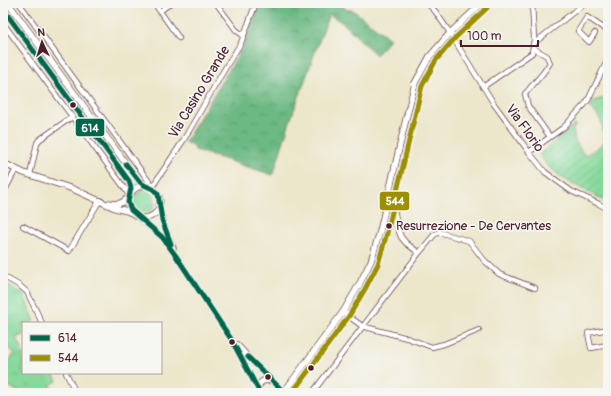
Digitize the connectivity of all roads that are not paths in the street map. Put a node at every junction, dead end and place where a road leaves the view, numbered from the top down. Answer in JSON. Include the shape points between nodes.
{"nodes":[{"id":1,"x":8,"y":3,"type":"edge"},
{"id":2,"x":19,"y":3,"type":"edge"},
{"id":3,"x":154,"y":3,"type":"edge"},
{"id":4,"x":171,"y":3,"type":"edge"},
{"id":5,"x":216,"y":3,"type":"edge"},
{"id":6,"x":256,"y":3,"type":"edge"},
{"id":7,"x":427,"y":3,"type":"edge"},
{"id":8,"x":481,"y":3,"type":"edge"},
{"id":9,"x":585,"y":3,"type":"edge"},
{"id":10,"x":533,"y":4,"type":"edge"},
{"id":11,"x":3,"y":9,"type":"edge"},
{"id":12,"x":160,"y":11,"type":"junction"},
{"id":13,"x":3,"y":24,"type":"edge"},
{"id":14,"x":608,"y":31,"type":"edge"},
{"id":15,"x":450,"y":33,"type":"junction"},
{"id":16,"x":595,"y":33,"type":"dead end"},
{"id":17,"x":244,"y":36,"type":"junction"},
{"id":18,"x":179,"y":38,"type":"dead end"},
{"id":19,"x":533,"y":46,"type":"junction"},
{"id":20,"x":608,"y":59,"type":"edge"},
{"id":21,"x":483,"y":87,"type":"junction"},
{"id":22,"x":72,"y":116,"type":"junction"},
{"id":23,"x":550,"y":137,"type":"junction"},
{"id":24,"x":529,"y":153,"type":"junction"},
{"id":25,"x":3,"y":163,"type":"edge"},
{"id":26,"x":16,"y":170,"type":"junction"},
{"id":27,"x":30,"y":175,"type":"junction"},
{"id":28,"x":151,"y":187,"type":"junction"},
{"id":29,"x":389,"y":193,"type":"junction"},
{"id":30,"x":130,"y":195,"type":"junction"},
{"id":31,"x":3,"y":196,"type":"edge"},
{"id":32,"x":101,"y":201,"type":"junction"},
{"id":33,"x":159,"y":203,"type":"junction"},
{"id":34,"x":608,"y":209,"type":"edge"},
{"id":35,"x":135,"y":214,"type":"junction"},
{"id":36,"x":23,"y":226,"type":"dead end"},
{"id":37,"x":419,"y":253,"type":"junction"},
{"id":38,"x":176,"y":256,"type":"junction"},
{"id":39,"x":3,"y":276,"type":"edge"},
{"id":40,"x":536,"y":288,"type":"dead end"},
{"id":41,"x":343,"y":312,"type":"junction"},
{"id":42,"x":42,"y":322,"type":"edge"},
{"id":43,"x":362,"y":326,"type":"junction"},
{"id":44,"x":608,"y":329,"type":"edge"},
{"id":45,"x":479,"y":330,"type":"dead end"},
{"id":46,"x":231,"y":339,"type":"junction"},
{"id":47,"x":608,"y":345,"type":"edge"},
{"id":48,"x":66,"y":374,"type":"edge"},
{"id":49,"x":273,"y":381,"type":"junction"},
{"id":50,"x":259,"y":391,"type":"edge"},
{"id":51,"x":76,"y":393,"type":"edge"},
{"id":52,"x":285,"y":393,"type":"edge"},
{"id":53,"x":312,"y":393,"type":"edge"}],
"edges":[{"from":1,"to":28,"type":"street","via":[[138,180]]},
{"from":2,"to":28,"type":"street"},
{"from":3,"to":12,"type":"street"},
{"from":4,"to":12,"type":"street"},
{"from":5,"to":17,"type":"street","via":[[236,30]]},
{"from":6,"to":17,"type":"street","name":"Via Casino Grande"},
{"from":7,"to":15,"type":"street","name":"Via Florio"},
{"from":8,"to":15,"type":"street"},
{"from":9,"to":19,"type":"street"},
{"from":10,"to":19,"type":"street"},
{"from":11,"to":30,"type":"street","via":[[129,181]]},
{"from":12,"to":18,"type":"street"},
{"from":13,"to":22,"type":"street"},
{"from":14,"to":16,"type":"street","via":[[587,18],[578,31],[589,42]]},
{"from":15,"to":21,"type":"street","name":"Via Florio"},
{"from":15,"to":29,"type":"street","via":[[430,56],[415,83]]},
{"from":17,"to":28,"type":"street","name":"Via Casino Grande","via":[[183,141]]},
{"from":19,"to":21,"type":"street","via":[[532,53]]},
{"from":19,"to":23,"type":"street","via":[[547,56],[550,62],[525,94],[528,106]]},
{"from":20,"to":23,"type":"street","via":[[587,102],[564,127]]},
{"from":21,"to":24,"type":"street","name":"Via Florio"},
{"from":22,"to":27,"type":"street","via":[[39,140]]},
{"from":22,"to":30,"type":"street"},
{"from":23,"to":24,"type":"street"},
{"from":24,"to":34,"type":"street","name":"Via Florio","via":[[546,172],[571,191]]},
{"from":25,"to":26,"type":"street"},
{"from":26,"to":27,"type":"street"},
{"from":26,"to":31,"type":"street"},
{"from":27,"to":32,"type":"street"},
{"from":28,"to":30,"type":"street","via":[[138,187]]},
{"from":28,"to":33,"type":"street","via":[[158,196]]},
{"from":29,"to":37,"type":"street","via":[[401,237]]},
{"from":29,"to":41,"type":"street","via":[[371,261]]},
{"from":30,"to":32,"type":"street","via":[[117,204]]},
{"from":30,"to":35,"type":"street","via":[[128,205]]},
{"from":32,"to":35,"type":"street"},
{"from":32,"to":36,"type":"street","via":[[69,251]]},
{"from":33,"to":35,"type":"street","via":[[156,212],[150,216],[141,217]]},
{"from":33,"to":38,"type":"street","via":[[161,217]]},
{"from":35,"to":38,"type":"street","via":[[162,237]]},
{"from":37,"to":40,"type":"street","via":[[438,232],[469,241],[499,274]]},
{"from":37,"to":43,"type":"street"},
{"from":38,"to":46,"type":"street"},
{"from":39,"to":42,"type":"street","via":[[27,292]]},
{"from":41,"to":43,"type":"street"},
{"from":41,"to":52,"type":"street"},
{"from":43,"to":45,"type":"street","via":[[432,347]]},
{"from":43,"to":53,"type":"street"},
{"from":44,"to":47,"type":"street","via":[[588,333],[591,348]]},
{"from":46,"to":49,"type":"street"},
{"from":46,"to":50,"type":"street"},
{"from":48,"to":51,"type":"street"},
{"from":49,"to":50,"type":"street","via":[[262,382]]},
{"from":49,"to":52,"type":"street"}]}
